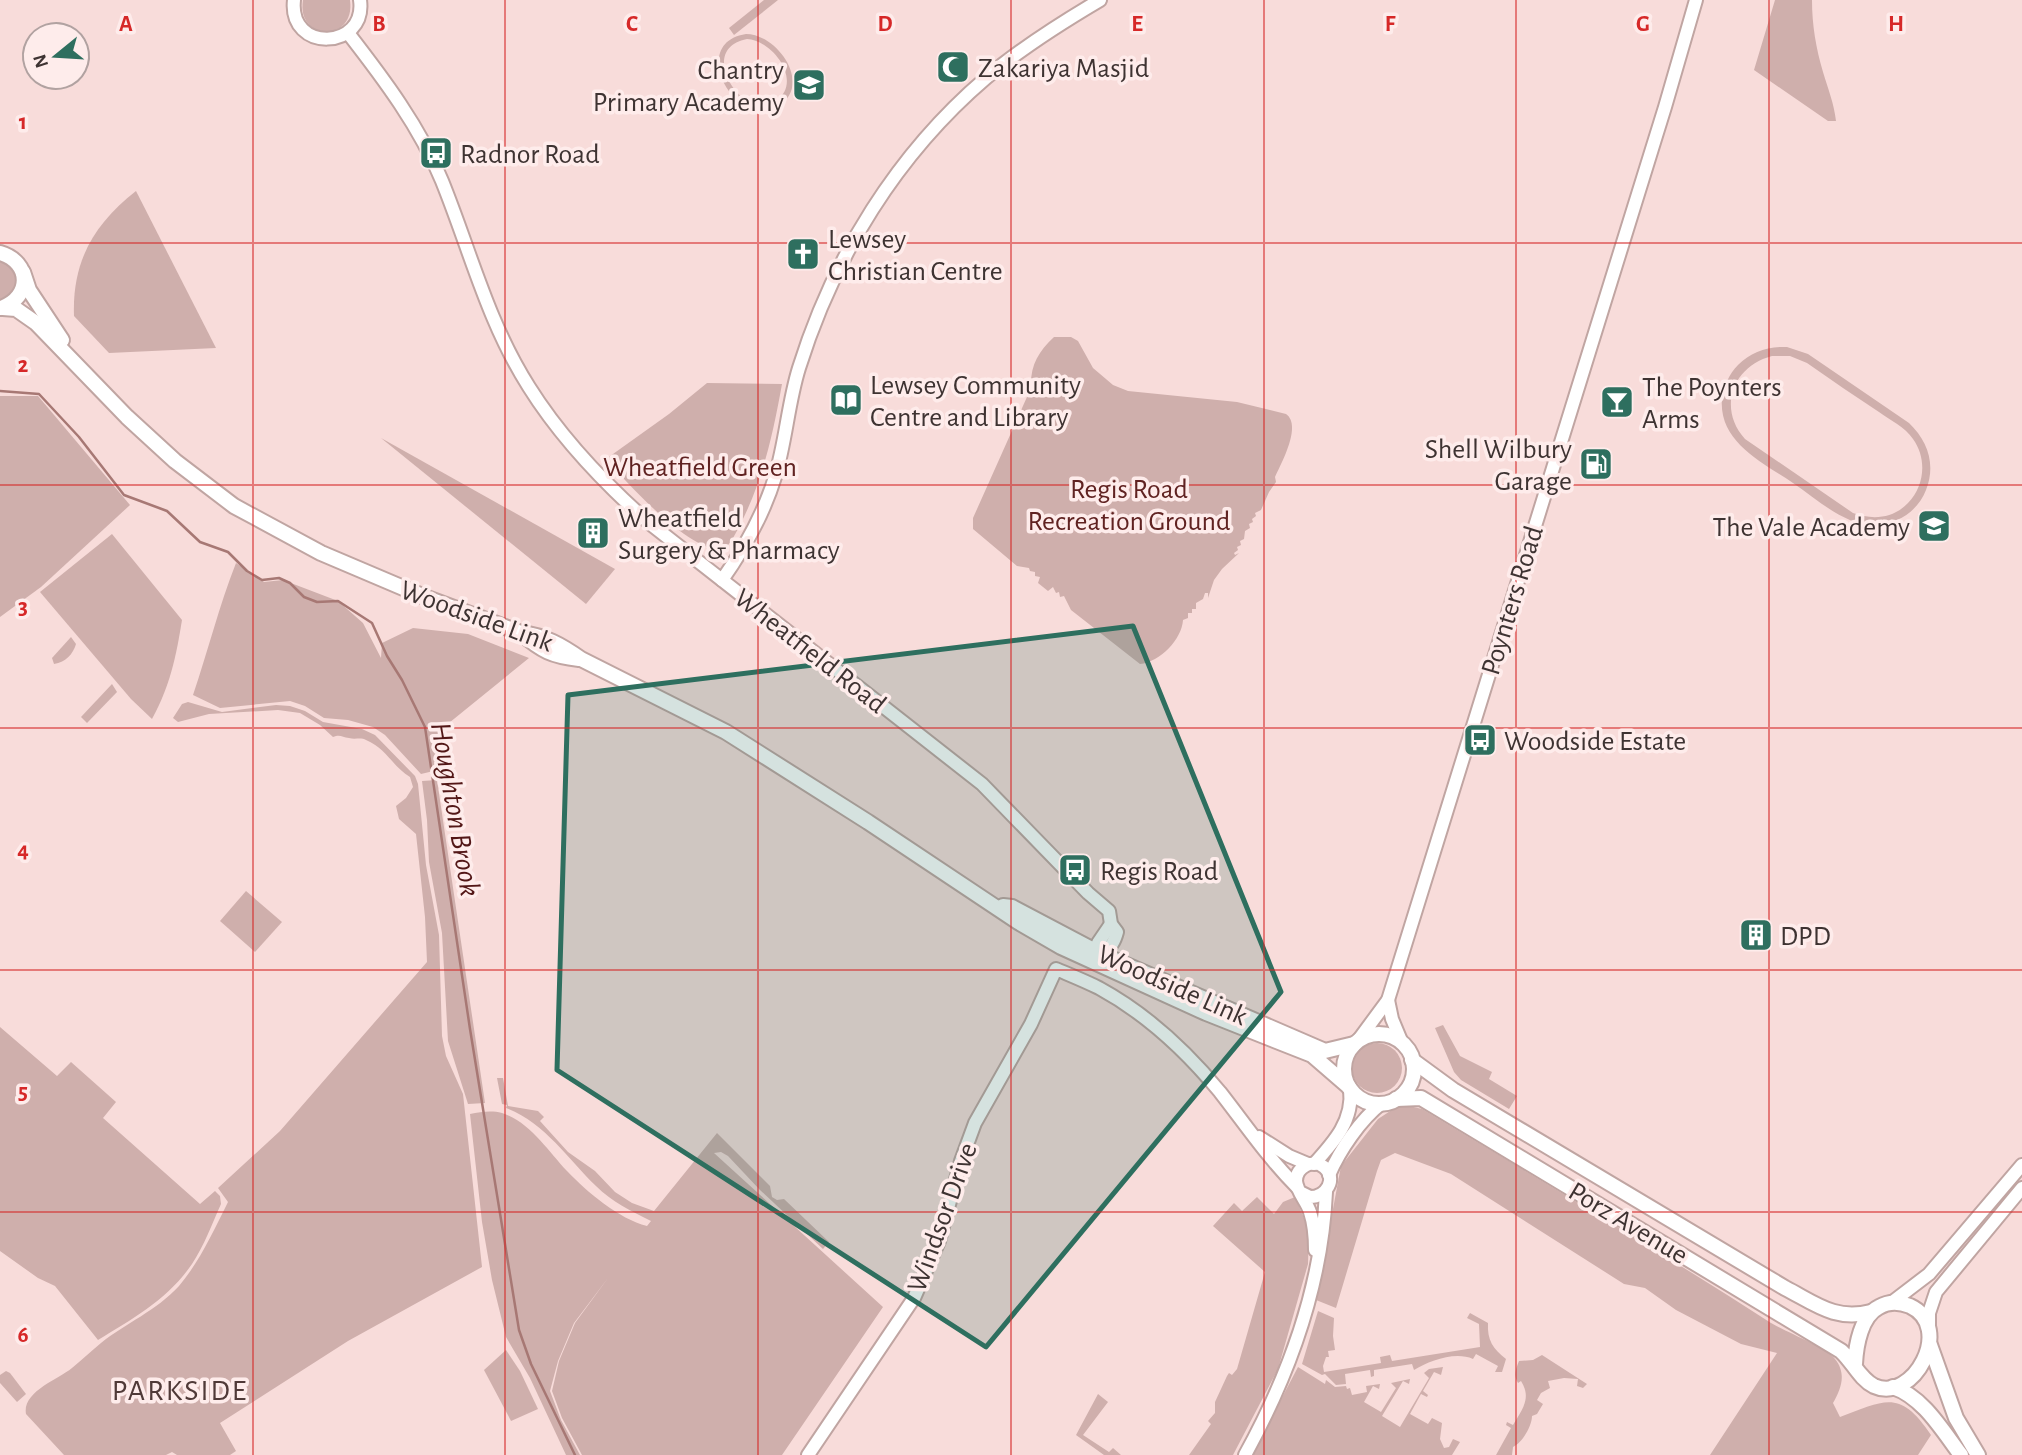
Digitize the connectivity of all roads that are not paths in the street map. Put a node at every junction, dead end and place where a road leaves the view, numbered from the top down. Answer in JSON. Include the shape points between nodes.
{"nodes":[{"id":1,"x":294,"y":0,"type":"edge"},
{"id":2,"x":360,"y":0,"type":"edge"},
{"id":3,"x":1100,"y":0,"type":"edge"},
{"id":4,"x":1696,"y":0,"type":"edge"},
{"id":5,"x":348,"y":33,"type":"junction"},
{"id":6,"x":0,"y":253,"type":"edge"},
{"id":7,"x":23,"y":272,"type":"junction"},
{"id":8,"x":1,"y":308,"type":"edge"},
{"id":9,"x":82,"y":370,"type":"junction"},
{"id":10,"x":722,"y":580,"type":"junction"},
{"id":11,"x":1099,"y":959,"type":"junction"},
{"id":12,"x":1388,"y":1000,"type":"junction"},
{"id":13,"x":1355,"y":1043,"type":"junction"},
{"id":14,"x":1402,"y":1043,"type":"junction"},
{"id":15,"x":1412,"y":1060,"type":"junction"},
{"id":16,"x":1350,"y":1088,"type":"junction"},
{"id":17,"x":1389,"y":1101,"type":"junction"},
{"id":18,"x":1250,"y":1132,"type":"junction"},
{"id":19,"x":1311,"y":1164,"type":"junction"},
{"id":20,"x":2022,"y":1165,"type":"edge"},
{"id":21,"x":1329,"y":1175,"type":"junction"},
{"id":22,"x":2022,"y":1188,"type":"edge"},
{"id":23,"x":1299,"y":1189,"type":"junction"},
{"id":24,"x":1326,"y":1192,"type":"junction"},
{"id":25,"x":1316,"y":1272,"type":"junction"},
{"id":26,"x":1891,"y":1303,"type":"junction"},
{"id":27,"x":1871,"y":1312,"type":"junction"},
{"id":28,"x":1929,"y":1329,"type":"junction"},
{"id":29,"x":1930,"y":1345,"type":"junction"},
{"id":30,"x":1855,"y":1364,"type":"junction"},
{"id":31,"x":1893,"y":1387,"type":"junction"},
{"id":32,"x":808,"y":1455,"type":"edge"},
{"id":33,"x":1245,"y":1455,"type":"edge"},
{"id":34,"x":1961,"y":1455,"type":"edge"},
{"id":35,"x":1978,"y":1455,"type":"edge"}],
"edges":[{"from":1,"to":5,"type":"street","via":[[298,23],[312,36],[330,39]]},
{"from":2,"to":5,"type":"street","via":[[359,16]]},
{"from":3,"to":10,"type":"street","via":[[986,78],[934,128],[875,204],[824,297],[797,376],[775,477],[755,526]]},
{"from":4,"to":12,"type":"street","name":"Poynters Road"},
{"from":5,"to":10,"type":"street","name":"Wheatfield Road","via":[[414,126],[445,188],[494,320],[527,385],[559,430],[613,491]]},
{"from":6,"to":7,"type":"main road","name":"Woodside Link","via":[[15,259]]},
{"from":7,"to":8,"type":"main road","name":"Woodside Link","via":[[22,290]]},
{"from":7,"to":9,"type":"main road","name":"Woodside Link","via":[[34,298]]},
{"from":8,"to":9,"type":"main road","name":"Woodside Link","via":[[27,316]]},
{"from":9,"to":11,"type":"main road","name":"Woodside Link","via":[[152,440],[234,506],[321,553],[521,633],[541,650],[581,659],[726,732],[996,905],[1012,907]]},
{"from":10,"to":11,"type":"street","name":"Wheatfield Road","via":[[982,784],[1105,906],[1111,924],[1098,943]]},
{"from":11,"to":13,"type":"main road","name":"Woodside Link","via":[[1325,1051]]},
{"from":11,"to":16,"type":"main road","name":"Woodside Link","via":[[1206,1013],[1312,1055]]},
{"from":12,"to":13,"type":"street","name":"Poynters Road"},
{"from":12,"to":14,"type":"street"},
{"from":13,"to":14,"type":"main road","via":[[1375,1034]]},
{"from":13,"to":16,"type":"main road","via":[[1344,1069]]},
{"from":14,"to":15,"type":"main road"},
{"from":15,"to":17,"type":"main road","via":[[1409,1086]]},
{"from":15,"to":27,"type":"main road","name":"Porz Avenue","via":[[1453,1090],[1786,1288],[1833,1312],[1853,1317]]},
{"from":16,"to":17,"type":"main road","via":[[1364,1100]]},
{"from":16,"to":19,"type":"street","via":[[1347,1119],[1334,1142]]},
{"from":17,"to":21,"type":"street","via":[[1370,1112]]},
{"from":17,"to":30,"type":"main road","name":"Porz Avenue","via":[[1421,1098],[1841,1351]]},
{"from":18,"to":19,"type":"street"},
{"from":18,"to":23,"type":"street"},
{"from":18,"to":32,"type":"street","name":"Windsor Drive","via":[[1181,1049],[1100,988],[1056,969],[975,1123],[939,1241],[914,1298]]},
{"from":19,"to":21,"type":"street","via":[[1323,1167]]},
{"from":19,"to":23,"type":"street","via":[[1299,1171]]},
{"from":20,"to":26,"type":"street","via":[[1929,1274]]},
{"from":21,"to":24,"type":"street"},
{"from":22,"to":28,"type":"street","via":[[1936,1292]]},
{"from":23,"to":24,"type":"street","via":[[1316,1197]]},
{"from":23,"to":25,"type":"street","via":[[1310,1212]]},
{"from":24,"to":25,"type":"street"},
{"from":25,"to":33,"type":"street","via":[[1292,1355]]},
{"from":26,"to":27,"type":"main road"},
{"from":26,"to":28,"type":"main road","via":[[1917,1310]]},
{"from":27,"to":30,"type":"main road","via":[[1861,1330]]},
{"from":28,"to":29,"type":"main road"},
{"from":29,"to":31,"type":"main road","via":[[1915,1373]]},
{"from":29,"to":35,"type":"main road","via":[[1956,1418]]},
{"from":30,"to":31,"type":"main road","via":[[1875,1386]]},
{"from":31,"to":34,"type":"main road","via":[[1916,1400]]}]}
